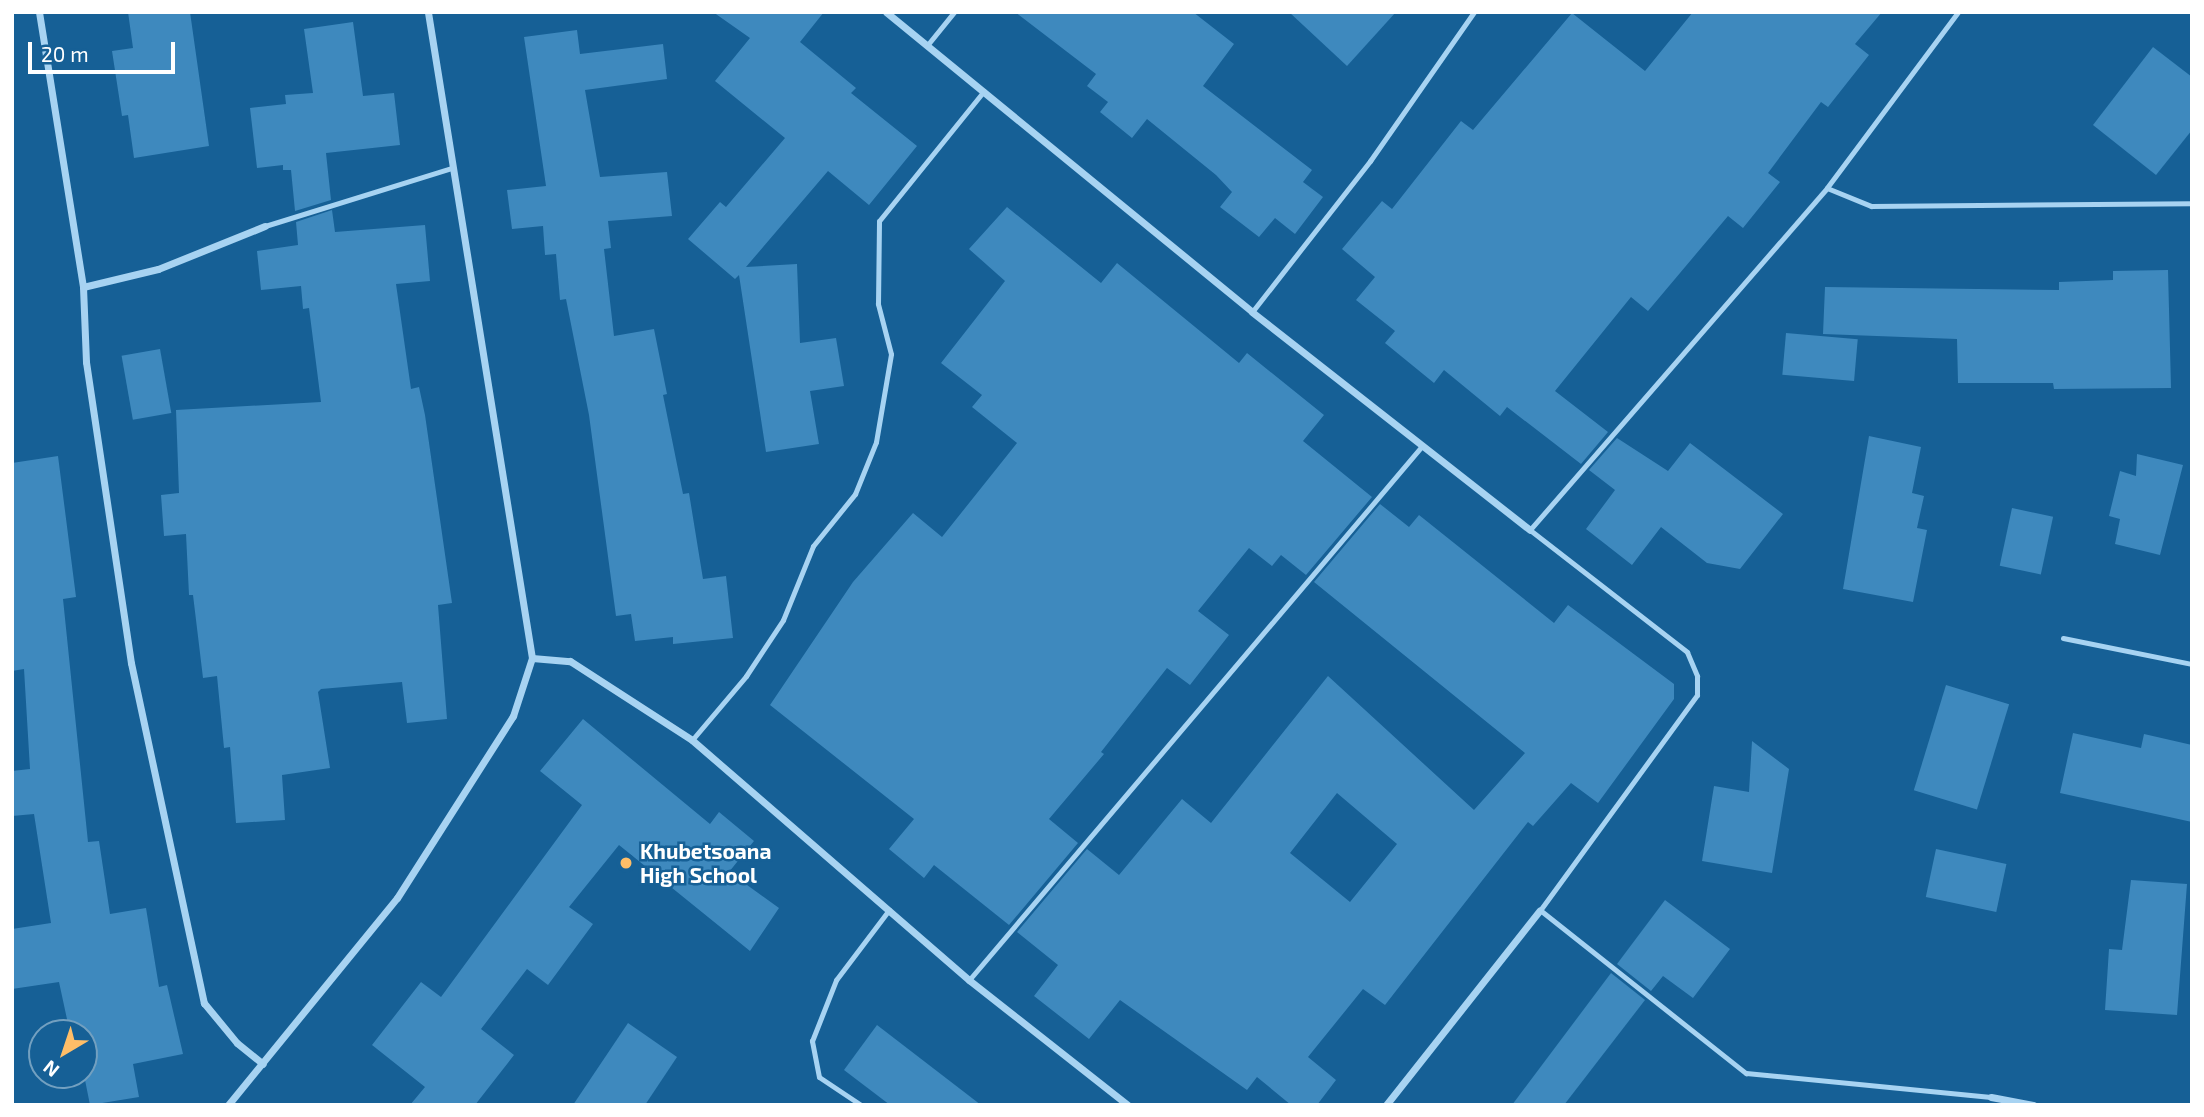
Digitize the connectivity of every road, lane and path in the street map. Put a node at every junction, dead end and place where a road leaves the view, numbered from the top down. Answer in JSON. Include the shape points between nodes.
{"nodes":[{"id":1,"x":39,"y":12,"type":"edge"},
{"id":2,"x":429,"y":12,"type":"edge"},
{"id":3,"x":886,"y":12,"type":"edge"},
{"id":4,"x":954,"y":12,"type":"edge"},
{"id":5,"x":1474,"y":12,"type":"edge"},
{"id":6,"x":1958,"y":12,"type":"edge"},
{"id":7,"x":929,"y":43,"type":"junction"},
{"id":8,"x":984,"y":91,"type":"junction"},
{"id":9,"x":451,"y":168,"type":"junction"},
{"id":10,"x":1827,"y":188,"type":"junction"},
{"id":11,"x":2192,"y":203,"type":"edge"},
{"id":12,"x":265,"y":226,"type":"joint"},
{"id":13,"x":83,"y":287,"type":"junction"},
{"id":14,"x":1252,"y":312,"type":"junction"},
{"id":15,"x":1422,"y":446,"type":"junction"},
{"id":16,"x":1530,"y":530,"type":"junction"},
{"id":17,"x":2063,"y":638,"type":"dead end"},
{"id":18,"x":532,"y":658,"type":"junction"},
{"id":19,"x":2192,"y":664,"type":"edge"},
{"id":20,"x":692,"y":740,"type":"junction"},
{"id":21,"x":889,"y":910,"type":"junction"},
{"id":22,"x":1540,"y":910,"type":"junction"},
{"id":23,"x":969,"y":980,"type":"junction"},
{"id":24,"x":263,"y":1064,"type":"junction"},
{"id":25,"x":1991,"y":1097,"type":"joint"},
{"id":26,"x":228,"y":1105,"type":"edge"},
{"id":27,"x":861,"y":1105,"type":"edge"},
{"id":28,"x":1128,"y":1105,"type":"edge"},
{"id":29,"x":1386,"y":1105,"type":"edge"},
{"id":30,"x":2033,"y":1105,"type":"edge"}],
"edges":[{"from":1,"to":13,"type":"street"},
{"from":2,"to":9,"type":"street"},
{"from":3,"to":7,"type":"street"},
{"from":4,"to":7,"type":"lane"},
{"from":5,"to":14,"type":"lane","via":[[1370,161]]},
{"from":6,"to":10,"type":"lane"},
{"from":7,"to":8,"type":"street"},
{"from":8,"to":14,"type":"street"},
{"from":8,"to":20,"type":"lane","via":[[879,221],[878,304],[891,355],[876,442],[855,494],[813,546],[783,620],[746,676]]},
{"from":9,"to":12,"type":"lane"},
{"from":9,"to":18,"type":"street"},
{"from":10,"to":11,"type":"lane","via":[[1871,206]]},
{"from":10,"to":16,"type":"lane"},
{"from":12,"to":13,"type":"street","via":[[158,269]]},
{"from":13,"to":24,"type":"street","via":[[86,362],[131,663],[204,1003],[237,1043]]},
{"from":14,"to":15,"type":"street"},
{"from":15,"to":16,"type":"street"},
{"from":15,"to":23,"type":"lane"},
{"from":16,"to":22,"type":"lane","via":[[1686,652],[1697,676],[1697,695]]},
{"from":17,"to":19,"type":"lane"},
{"from":18,"to":20,"type":"street","via":[[570,661]]},
{"from":18,"to":24,"type":"street","via":[[513,716],[397,898]]},
{"from":20,"to":21,"type":"street"},
{"from":21,"to":23,"type":"street"},
{"from":21,"to":27,"type":"lane","via":[[836,980],[812,1041],[819,1077]]},
{"from":22,"to":25,"type":"lane","via":[[1746,1073]]},
{"from":22,"to":29,"type":"street"},
{"from":23,"to":28,"type":"street"},
{"from":24,"to":26,"type":"street"},
{"from":25,"to":30,"type":"street"}]}
